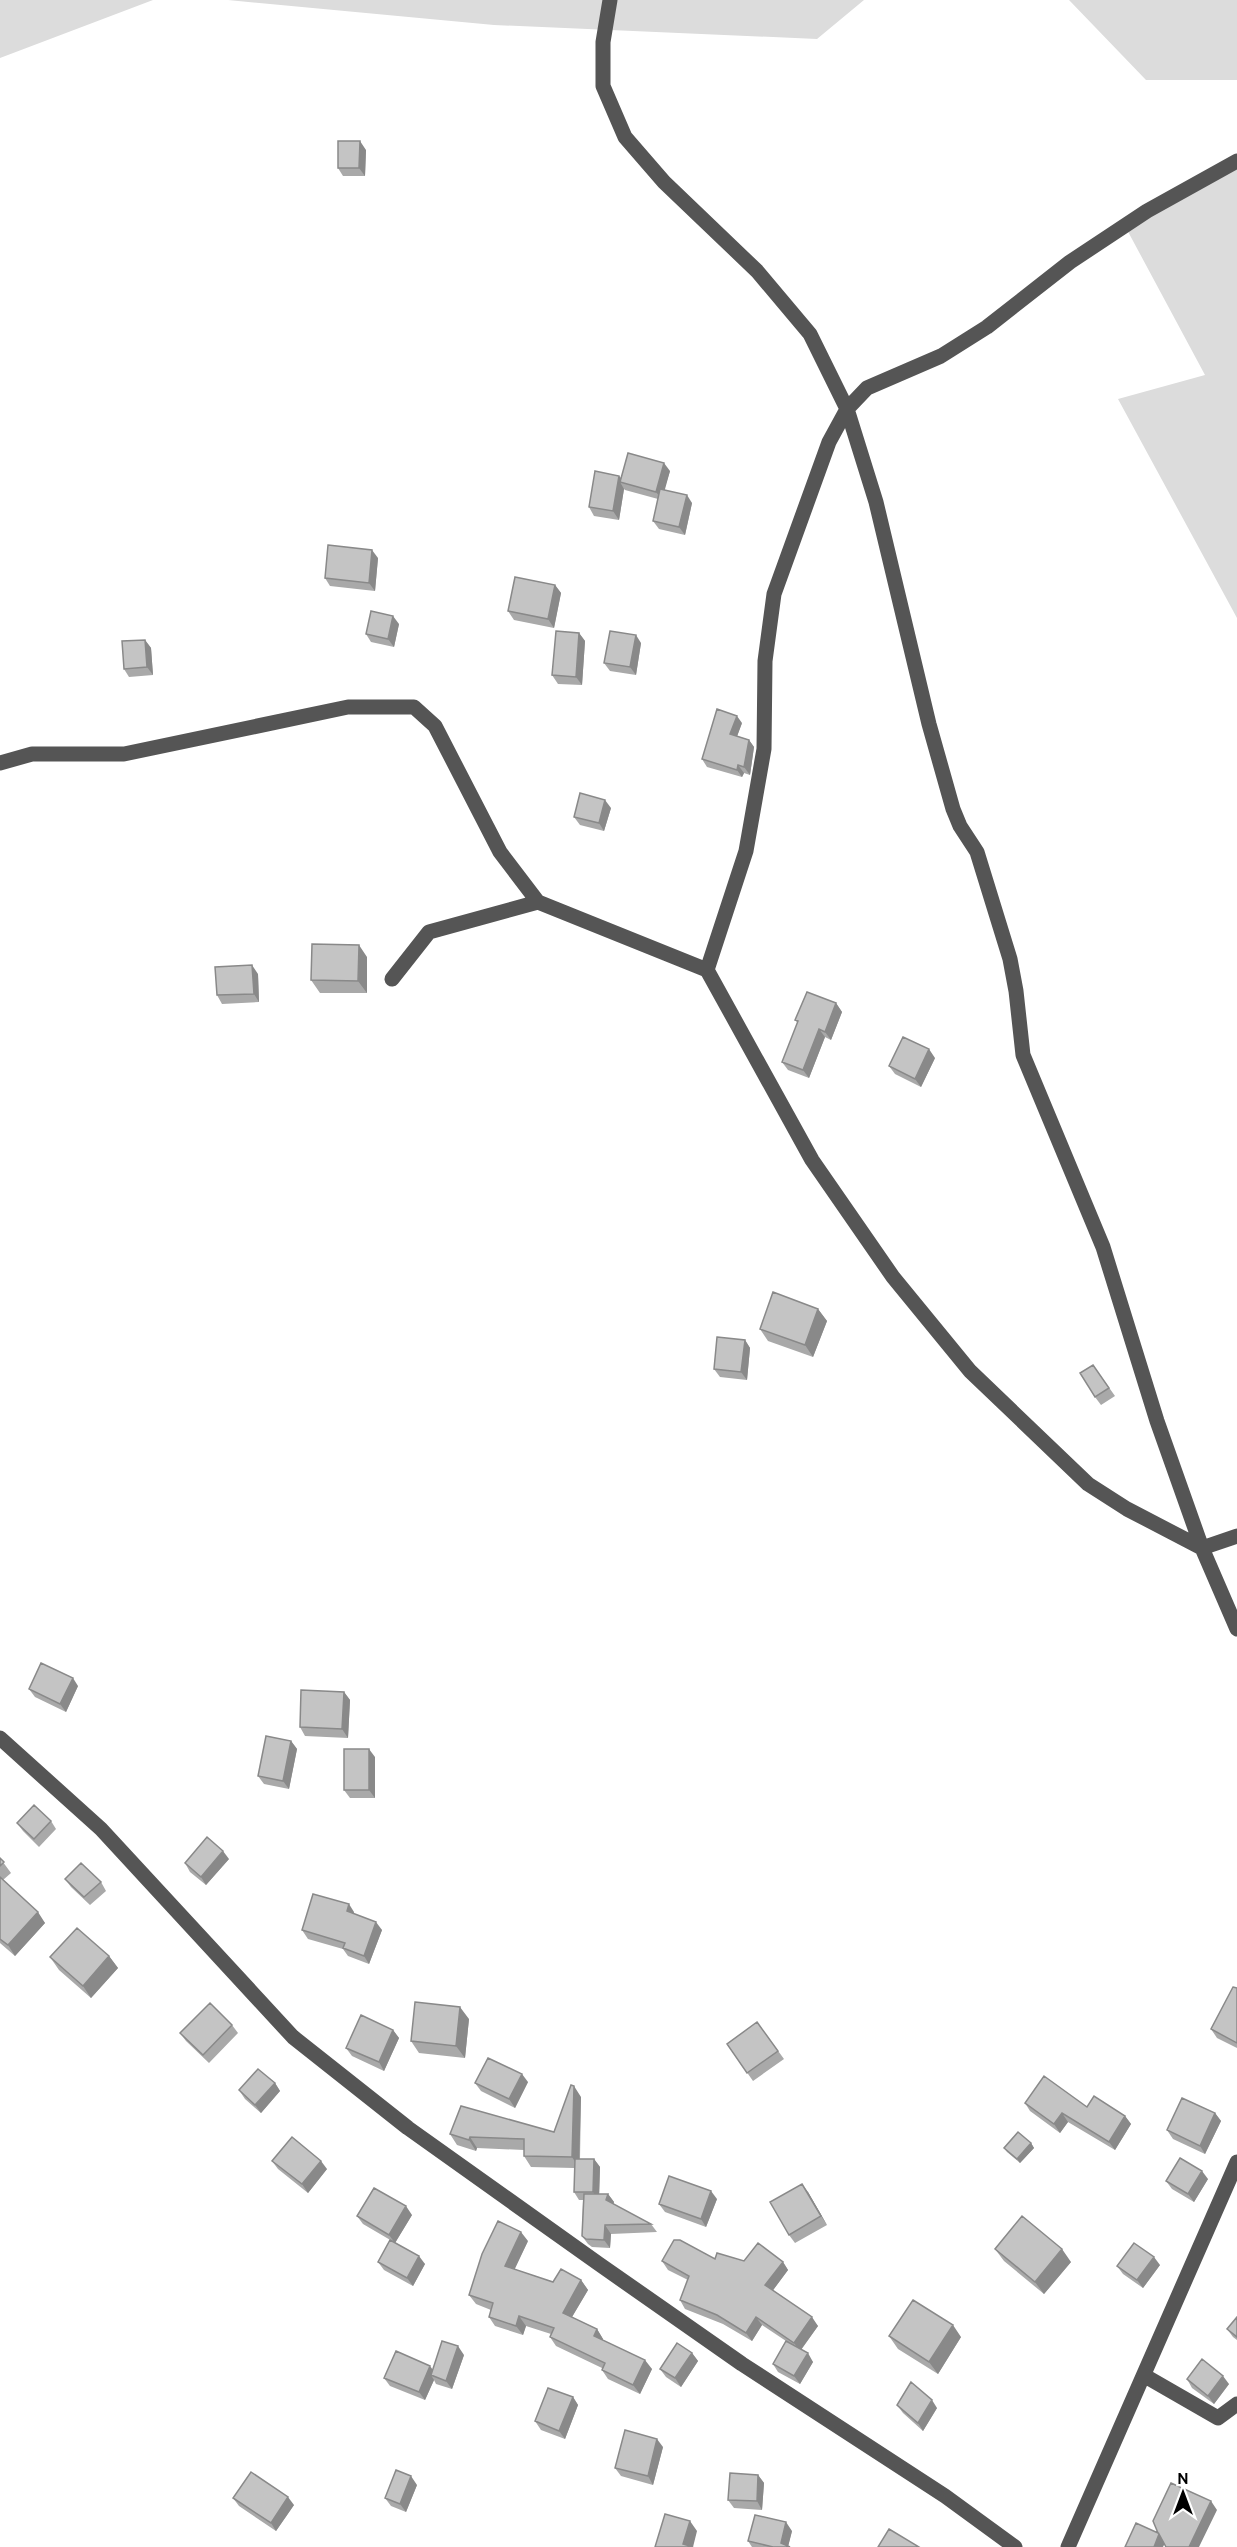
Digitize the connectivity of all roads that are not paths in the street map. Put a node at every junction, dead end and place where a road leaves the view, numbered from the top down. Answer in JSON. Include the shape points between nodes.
{"nodes":[{"id":1,"x":610,"y":0,"type":"edge"},
{"id":2,"x":1237,"y":161,"type":"edge"},
{"id":3,"x":836,"y":386,"type":"junction"},
{"id":4,"x":867,"y":388,"type":"junction"},
{"id":5,"x":847,"y":409,"type":"junction"},
{"id":6,"x":0,"y":763,"type":"edge"},
{"id":7,"x":538,"y":902,"type":"junction"},
{"id":8,"x":707,"y":969,"type":"junction"},
{"id":9,"x":392,"y":980,"type":"dead end"},
{"id":10,"x":1237,"y":1536,"type":"edge"},
{"id":11,"x":1202,"y":1548,"type":"junction"},
{"id":12,"x":1237,"y":1629,"type":"edge"},
{"id":13,"x":0,"y":1738,"type":"edge"},
{"id":14,"x":1237,"y":2162,"type":"edge"},
{"id":15,"x":1145,"y":2376,"type":"junction"},
{"id":16,"x":1237,"y":2404,"type":"edge"},
{"id":17,"x":1015,"y":2547,"type":"edge"},
{"id":18,"x":1068,"y":2547,"type":"edge"}],
"edges":[{"from":1,"to":3,"type":"street","via":[[603,42],[603,86],[626,136],[664,182],[765,280],[810,334]]},
{"from":2,"to":4,"type":"street","via":[[1137,217],[941,356]]},
{"from":3,"to":4,"type":"street"},
{"from":3,"to":5,"type":"street"},
{"from":4,"to":5,"type":"street"},
{"from":5,"to":8,"type":"street","via":[[829,442],[774,594],[765,661],[764,749],[746,851]]},
{"from":5,"to":11,"type":"street","via":[[876,502],[953,809],[977,852],[1010,959],[1023,1055],[1103,1247],[1157,1421]]},
{"from":6,"to":7,"type":"street","via":[[32,754],[124,754],[348,706],[414,706],[435,726],[500,852]]},
{"from":7,"to":8,"type":"street"},
{"from":7,"to":9,"type":"street","via":[[429,932]]},
{"from":8,"to":11,"type":"street","via":[[812,1160],[893,1277],[970,1371],[1088,1484]]},
{"from":10,"to":11,"type":"street"},
{"from":11,"to":12,"type":"street"},
{"from":13,"to":17,"type":"street","via":[[100,1829],[293,2037],[408,2128],[608,2271]]},
{"from":14,"to":15,"type":"street"},
{"from":15,"to":16,"type":"street","via":[[1218,2418]]},
{"from":15,"to":18,"type":"street"}]}
